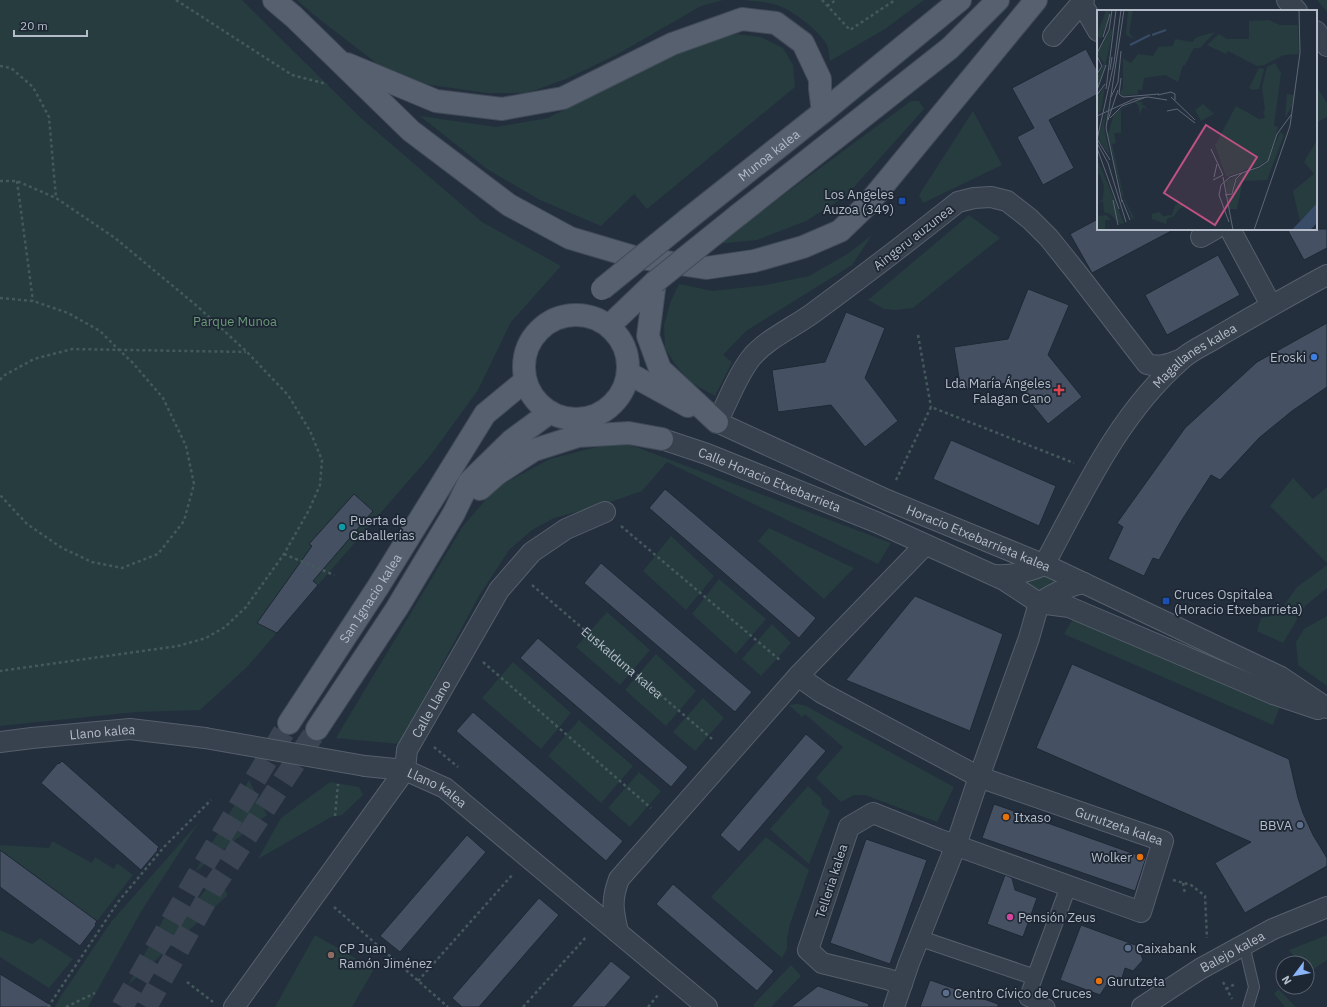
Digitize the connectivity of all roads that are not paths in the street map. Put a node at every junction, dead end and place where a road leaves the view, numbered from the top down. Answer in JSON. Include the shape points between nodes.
{"nodes":[{"id":1,"x":274,"y":0,"type":"edge"},
{"id":2,"x":960,"y":0,"type":"edge"},
{"id":3,"x":998,"y":0,"type":"edge"},
{"id":4,"x":1036,"y":0,"type":"edge"},
{"id":5,"x":1287,"y":0,"type":"edge"},
{"id":6,"x":1082,"y":1,"type":"edge"},
{"id":7,"x":1296,"y":10,"type":"edge"},
{"id":8,"x":1097,"y":29,"type":"edge"},
{"id":9,"x":1317,"y":32,"type":"edge"},
{"id":10,"x":1053,"y":36,"type":"dead end"},
{"id":11,"x":1327,"y":46,"type":"edge"},
{"id":12,"x":337,"y":60,"type":"junction"},
{"id":13,"x":823,"y":112,"type":"junction"},
{"id":14,"x":1231,"y":230,"type":"edge"},
{"id":15,"x":1327,"y":275,"type":"edge"},
{"id":16,"x":655,"y":282,"type":"junction"},
{"id":17,"x":1271,"y":304,"type":"junction"},
{"id":18,"x":580,"y":314,"type":"junction"},
{"id":19,"x":609,"y":326,"type":"junction"},
{"id":20,"x":1182,"y":359,"type":"junction"},
{"id":21,"x":1147,"y":364,"type":"junction"},
{"id":22,"x":628,"y":373,"type":"junction"},
{"id":23,"x":525,"y":381,"type":"junction"},
{"id":24,"x":1144,"y":397,"type":"junction"},
{"id":25,"x":549,"y":413,"type":"junction"},
{"id":26,"x":599,"y":414,"type":"junction"},
{"id":27,"x":717,"y":422,"type":"junction"},
{"id":28,"x":629,"y":433,"type":"junction"},
{"id":29,"x":662,"y":439,"type":"joint"},
{"id":30,"x":605,"y":512,"type":"road end"},
{"id":31,"x":454,"y":513,"type":"junction"},
{"id":32,"x":876,"y":522,"type":"joint"},
{"id":33,"x":925,"y":545,"type":"junction"},
{"id":34,"x":1044,"y":565,"type":"junction"},
{"id":35,"x":995,"y":576,"type":"junction"},
{"id":36,"x":1084,"y":583,"type":"junction"},
{"id":37,"x":1039,"y":603,"type":"junction"},
{"id":38,"x":798,"y":676,"type":"junction"},
{"id":39,"x":1327,"y":708,"type":"edge"},
{"id":40,"x":1327,"y":712,"type":"edge"},
{"id":41,"x":289,"y":723,"type":"tunnel mouth"},
{"id":42,"x":317,"y":729,"type":"tunnel mouth"},
{"id":43,"x":0,"y":742,"type":"edge"},
{"id":44,"x":405,"y":770,"type":"junction"},
{"id":45,"x":979,"y":777,"type":"junction"},
{"id":46,"x":956,"y":845,"type":"junction"},
{"id":47,"x":1069,"y":885,"type":"junction"},
{"id":48,"x":1327,"y":907,"type":"edge"},
{"id":49,"x":618,"y":932,"type":"junction"},
{"id":50,"x":919,"y":938,"type":"junction"},
{"id":51,"x":1244,"y":945,"type":"junction"},
{"id":52,"x":1034,"y":977,"type":"junction"},
{"id":53,"x":902,"y":984,"type":"junction"},
{"id":54,"x":234,"y":1007,"type":"edge"},
{"id":55,"x":707,"y":1007,"type":"edge"},
{"id":56,"x":894,"y":1007,"type":"edge"},
{"id":57,"x":1047,"y":1007,"type":"edge"},
{"id":58,"x":1142,"y":1007,"type":"edge"},
{"id":59,"x":1248,"y":1007,"type":"edge"}],
"edges":[{"from":1,"to":12,"type":"main road"},
{"from":2,"to":13,"type":"main road","name":"Munoa kalea"},
{"from":3,"to":16,"type":"main road","bridge":true,"via":[[950,48]]},
{"from":4,"to":12,"type":"main road","via":[[868,204],[840,231],[803,247],[754,261],[706,268],[634,257],[570,238],[509,205],[411,131]]},
{"from":5,"to":7,"type":"street"},
{"from":6,"to":8,"type":"street"},
{"from":6,"to":10,"type":"street"},
{"from":9,"to":11,"type":"street"},
{"from":12,"to":13,"type":"main road","via":[[436,101],[502,109],[563,98],[672,44],[742,19],[776,23],[803,43],[820,79]]},
{"from":13,"to":18,"type":"main road","name":"Munoa kalea","bridge":true,"via":[[602,290]]},
{"from":14,"to":17,"type":"street"},
{"from":15,"to":17,"type":"street","name":"Magallanes kalea"},
{"from":16,"to":19,"type":"main road"},
{"from":16,"to":27,"type":"main road","via":[[648,336],[660,369]]},
{"from":17,"to":20,"type":"street","name":"Magallanes kalea"},
{"from":18,"to":19,"type":"main road","via":[[598,319]]},
{"from":18,"to":23,"type":"main road","via":[[551,320],[537,331],[527,346],[523,363]]},
{"from":19,"to":22,"type":"main road","via":[[625,350]]},
{"from":20,"to":21,"type":"street","via":[[1164,366],[1155,367]]},
{"from":20,"to":24,"type":"street","name":"Magallanes kalea"},
{"from":21,"to":24,"type":"street"},
{"from":21,"to":27,"type":"street","name":"Aingeru auzunea","via":[[1049,238],[1030,219],[1007,201],[991,197],[974,198],[958,202],[851,285],[752,356],[738,377]]},
{"from":22,"to":26,"type":"main road","via":[[623,390],[614,404]]},
{"from":22,"to":27,"type":"main road","name":"Horacio Etxebarrieta kalea"},
{"from":23,"to":25,"type":"main road","via":[[529,392]]},
{"from":23,"to":41,"type":"main road","name":"San Ignacio kalea","via":[[486,414]]},
{"from":24,"to":34,"type":"street","name":"Magallanes kalea","via":[[1123,424]]},
{"from":25,"to":26,"type":"main road","via":[[566,419],[583,419]]},
{"from":25,"to":31,"type":"main road","name":"San Ignacio kalea","via":[[511,441],[469,482]]},
{"from":26,"to":28,"type":"main road"},
{"from":27,"to":34,"type":"street","name":"Horacio Etxebarrieta kalea","via":[[886,500]]},
{"from":28,"to":29,"type":"main road"},
{"from":28,"to":31,"type":"main road","via":[[578,436],[534,450],[497,474]]},
{"from":29,"to":32,"type":"street","name":"Calle Horacio Etxebarrieta","via":[[707,454]]},
{"from":30,"to":44,"type":"street","name":"Calle Llano","via":[[566,529],[532,552],[499,590],[407,750]]},
{"from":31,"to":42,"type":"main road","name":"San Ignacio kalea","via":[[397,608]]},
{"from":32,"to":33,"type":"street","name":"Horacio Etxebarrieta kalea"},
{"from":33,"to":35,"type":"street","name":"Horacio Etxebarrieta kalea"},
{"from":33,"to":38,"type":"street"},
{"from":34,"to":35,"type":"street","via":[[1010,576]]},
{"from":34,"to":36,"type":"street","name":"Horacio Etxebarrieta kalea"},
{"from":35,"to":37,"type":"street","name":"Horacio Etxebarrieta kalea"},
{"from":36,"to":37,"type":"street","via":[[1057,591]]},
{"from":36,"to":39,"type":"street","name":"Horacio Etxebarrieta kalea","via":[[1281,677]]},
{"from":37,"to":40,"type":"street","name":"Horacio Etxebarrieta kalea","via":[[1069,607],[1273,694]]},
{"from":37,"to":45,"type":"street"},
{"from":38,"to":45,"type":"street","via":[[822,692]]},
{"from":38,"to":49,"type":"street","via":[[619,879],[613,898]]},
{"from":43,"to":44,"type":"street","name":"Llano kalea","bridge":true,"via":[[130,730],[205,738],[365,766]]},
{"from":44,"to":49,"type":"street","name":"Llano kalea","via":[[445,788]]},
{"from":44,"to":54,"type":"street","name":"Llano kalea"},
{"from":45,"to":46,"type":"street"},
{"from":45,"to":47,"type":"street","name":"Gurutzeta kalea","via":[[1163,841],[1141,912]]},
{"from":46,"to":47,"type":"street","name":"Gurutzeta kalea"},
{"from":46,"to":50,"type":"street"},
{"from":46,"to":53,"type":"street","name":"Telleria kalea","via":[[873,813],[849,827],[808,950],[822,963]]},
{"from":47,"to":52,"type":"street"},
{"from":48,"to":51,"type":"street","name":"Balejo kalea","via":[[1273,929]]},
{"from":49,"to":55,"type":"street","name":"Llano kalea"},
{"from":50,"to":52,"type":"street"},
{"from":50,"to":53,"type":"street"},
{"from":51,"to":58,"type":"street","name":"Balejo kalea","via":[[1200,969]]},
{"from":51,"to":59,"type":"lane","via":[[1254,987]]},
{"from":52,"to":57,"type":"street","via":[[1027,998]]},
{"from":53,"to":56,"type":"street"}]}
